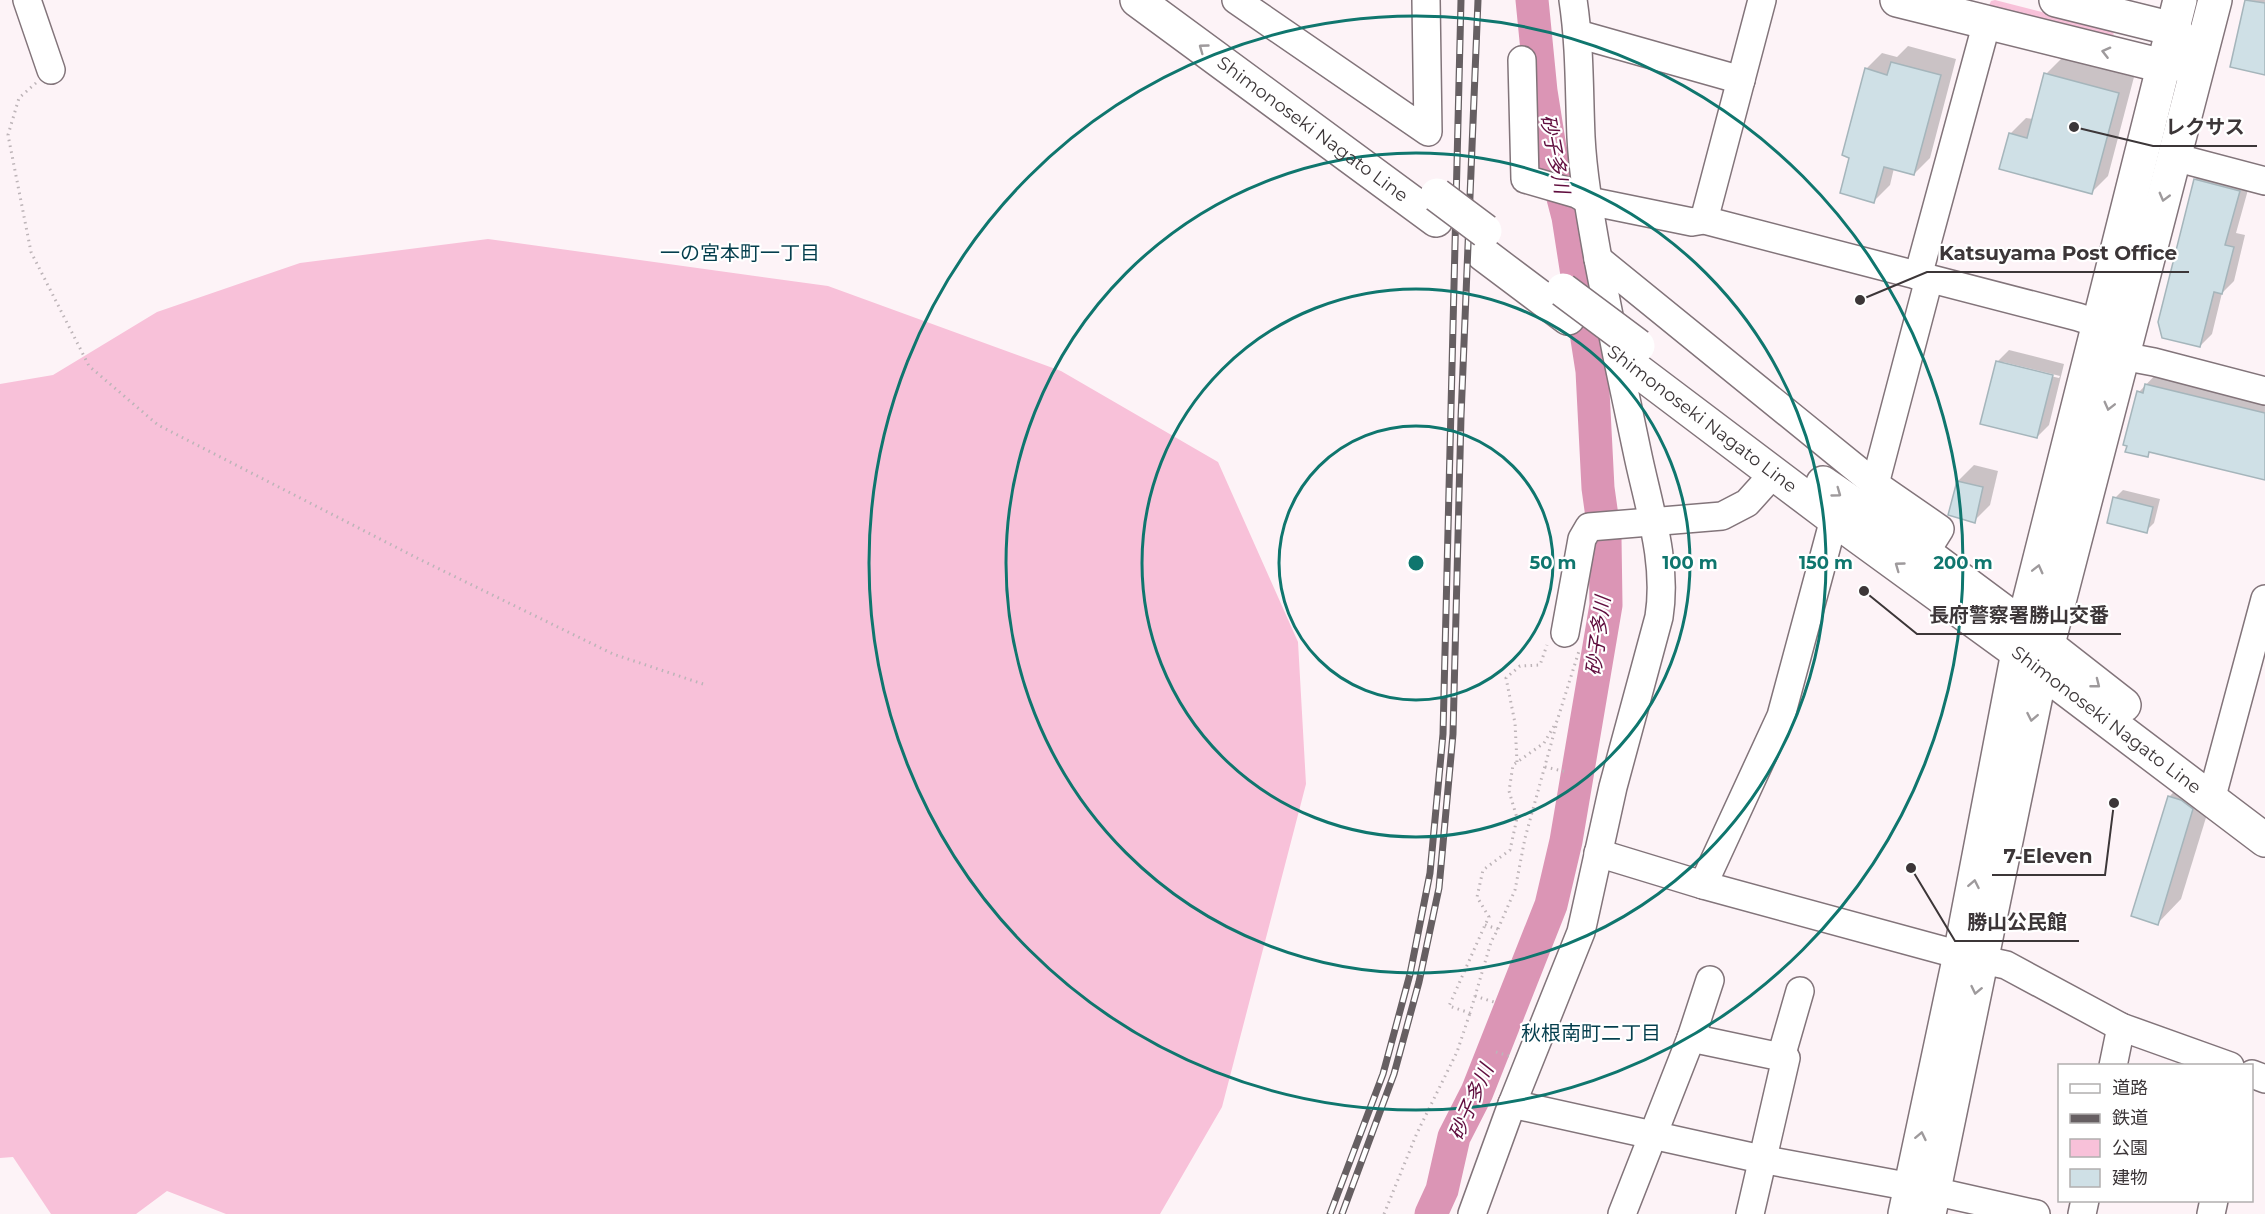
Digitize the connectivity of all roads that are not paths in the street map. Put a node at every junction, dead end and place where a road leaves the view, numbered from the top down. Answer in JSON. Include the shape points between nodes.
{"nodes":[{"id":1,"x":27,"y":0,"type":"edge"},
{"id":2,"x":1137,"y":0,"type":"edge"},
{"id":3,"x":1175,"y":0,"type":"edge"},
{"id":4,"x":1426,"y":0,"type":"edge"},
{"id":5,"x":1573,"y":0,"type":"edge"},
{"id":6,"x":1762,"y":0,"type":"edge"},
{"id":7,"x":1898,"y":0,"type":"edge"},
{"id":8,"x":2056,"y":0,"type":"edge"},
{"id":9,"x":2215,"y":0,"type":"edge"},
{"id":10,"x":1244,"y":2,"type":"edge"},
{"id":11,"x":1978,"y":13,"type":"edge"},
{"id":12,"x":2176,"y":14,"type":"edge"},
{"id":13,"x":1578,"y":34,"type":"junction"},
{"id":14,"x":2200,"y":59,"type":"junction"},
{"id":15,"x":1522,"y":60,"type":"dead end"},
{"id":16,"x":2163,"y":66,"type":"junction"},
{"id":17,"x":51,"y":70,"type":"road end"},
{"id":18,"x":1742,"y":80,"type":"junction"},
{"id":19,"x":2174,"y":157,"type":"junction"},
{"id":20,"x":2265,"y":181,"type":"edge"},
{"id":21,"x":1583,"y":197,"type":"junction"},
{"id":22,"x":1437,"y":208,"type":"junction"},
{"id":23,"x":1704,"y":220,"type":"junction"},
{"id":24,"x":1598,"y":259,"type":"junction"},
{"id":25,"x":1924,"y":277,"type":"junction"},
{"id":26,"x":2098,"y":324,"type":"junction"},
{"id":27,"x":2122,"y":356,"type":"junction"},
{"id":28,"x":1638,"y":358,"type":"junction"},
{"id":29,"x":2265,"y":391,"type":"edge"},
{"id":30,"x":1775,"y":472,"type":"junction"},
{"id":31,"x":1875,"y":484,"type":"junction"},
{"id":32,"x":1834,"y":519,"type":"junction"},
{"id":33,"x":1642,"y":524,"type":"junction"},
{"id":34,"x":1925,"y":553,"type":"junction"},
{"id":35,"x":2265,"y":599,"type":"edge"},
{"id":36,"x":2261,"y":630,"type":"edge"},
{"id":37,"x":1565,"y":633,"type":"road end"},
{"id":38,"x":2033,"y":649,"type":"junction"},
{"id":39,"x":2214,"y":789,"type":"junction"},
{"id":40,"x":2265,"y":813,"type":"edge"},
{"id":41,"x":2265,"y":840,"type":"edge"},
{"id":42,"x":1598,"y":853,"type":"junction"},
{"id":43,"x":1702,"y":885,"type":"junction"},
{"id":44,"x":1971,"y":957,"type":"junction"},
{"id":45,"x":1710,"y":980,"type":"dead end"},
{"id":46,"x":1800,"y":991,"type":"dead end"},
{"id":47,"x":2121,"y":1027,"type":"junction"},
{"id":48,"x":1690,"y":1038,"type":"junction"},
{"id":49,"x":1781,"y":1057,"type":"junction"},
{"id":50,"x":2113,"y":1064,"type":"edge"},
{"id":51,"x":2226,"y":1064,"type":"edge"},
{"id":52,"x":1512,"y":1104,"type":"junction"},
{"id":53,"x":1653,"y":1135,"type":"junction"},
{"id":54,"x":1761,"y":1159,"type":"junction"},
{"id":55,"x":1919,"y":1202,"type":"edge"},
{"id":56,"x":1472,"y":1214,"type":"edge"},
{"id":57,"x":1622,"y":1214,"type":"edge"},
{"id":58,"x":1750,"y":1214,"type":"edge"},
{"id":59,"x":2036,"y":1214,"type":"edge"}],
"edges":[{"from":1,"to":17,"type":"street"},
{"from":22,"to":2,"type":"main road","name":"Shimonoseki Nagato Line","one_way":true},
{"from":3,"to":22,"type":"main road","name":"Shimonoseki Nagato Line"},
{"from":4,"to":10,"type":"street","via":[[1428,132]]},
{"from":5,"to":13,"type":"street"},
{"from":6,"to":18,"type":"street"},
{"from":7,"to":11,"type":"main road"},
{"from":8,"to":12,"type":"main road"},
{"from":9,"to":14,"type":"main road"},
{"from":16,"to":11,"type":"main road","one_way":true},
{"from":11,"to":25,"type":"street"},
{"from":12,"to":14,"type":"main road"},
{"from":12,"to":16,"type":"main road"},
{"from":13,"to":18,"type":"street"},
{"from":13,"to":21,"type":"street"},
{"from":14,"to":16,"type":"main road"},
{"from":14,"to":19,"type":"main road"},
{"from":15,"to":21,"type":"street","via":[[1525,179]]},
{"from":16,"to":26,"type":"main road"},
{"from":18,"to":23,"type":"street"},
{"from":19,"to":20,"type":"street"},
{"from":19,"to":27,"type":"main road","one_way":true},
{"from":21,"to":23,"type":"street","via":[[1692,222]]},
{"from":21,"to":24,"type":"street"},
{"from":22,"to":28,"type":"main road","name":"Shimonoseki Nagato Line","bridge":true},
{"from":23,"to":25,"type":"street"},
{"from":24,"to":31,"type":"street"},
{"from":24,"to":33,"type":"street","via":[[1637,452]]},
{"from":25,"to":26,"type":"street"},
{"from":25,"to":31,"type":"street"},
{"from":26,"to":27,"type":"street"},
{"from":38,"to":26,"type":"main road","one_way":true},
{"from":27,"to":29,"type":"street"},
{"from":27,"to":38,"type":"main road","one_way":true},
{"from":28,"to":30,"type":"main road","name":"Shimonoseki Nagato Line"},
{"from":28,"to":34,"type":"main road","name":"Shimonoseki Nagato Line","one_way":true},
{"from":30,"to":32,"type":"main road","name":"Shimonoseki Nagato Line"},
{"from":30,"to":33,"type":"street","via":[[1747,503],[1722,516]]},
{"from":31,"to":34,"type":"street","via":[[1940,529]]},
{"from":38,"to":32,"type":"main road","name":"Shimonoseki Nagato Line","one_way":true},
{"from":32,"to":43,"type":"street","via":[[1781,716]]},
{"from":33,"to":37,"type":"street","via":[[1589,527],[1582,539]]},
{"from":33,"to":42,"type":"street","via":[[1664,592]]},
{"from":34,"to":38,"type":"main road","name":"Shimonoseki Nagato Line"},
{"from":35,"to":36,"type":"street"},
{"from":36,"to":39,"type":"street"},
{"from":38,"to":39,"type":"main road","name":"Shimonoseki Nagato Line"},
{"from":38,"to":44,"type":"main road"},
{"from":39,"to":40,"type":"main road","name":"Shimonoseki Nagato Line"},
{"from":39,"to":41,"type":"main road","name":"Shimonoseki Nagato Line"},
{"from":42,"to":43,"type":"street"},
{"from":42,"to":52,"type":"street","via":[[1581,932]]},
{"from":43,"to":44,"type":"street"},
{"from":44,"to":47,"type":"street","via":[[2006,965]]},
{"from":44,"to":55,"type":"main road"},
{"from":45,"to":48,"type":"street"},
{"from":46,"to":49,"type":"street"},
{"from":47,"to":50,"type":"street"},
{"from":47,"to":51,"type":"street"},
{"from":48,"to":49,"type":"street"},
{"from":48,"to":53,"type":"street"},
{"from":49,"to":54,"type":"street","via":[[1786,1058]]},
{"from":52,"to":53,"type":"street"},
{"from":52,"to":56,"type":"street"},
{"from":53,"to":54,"type":"street"},
{"from":53,"to":57,"type":"street"},
{"from":54,"to":55,"type":"street"},
{"from":54,"to":58,"type":"street"},
{"from":55,"to":59,"type":"street"}]}
